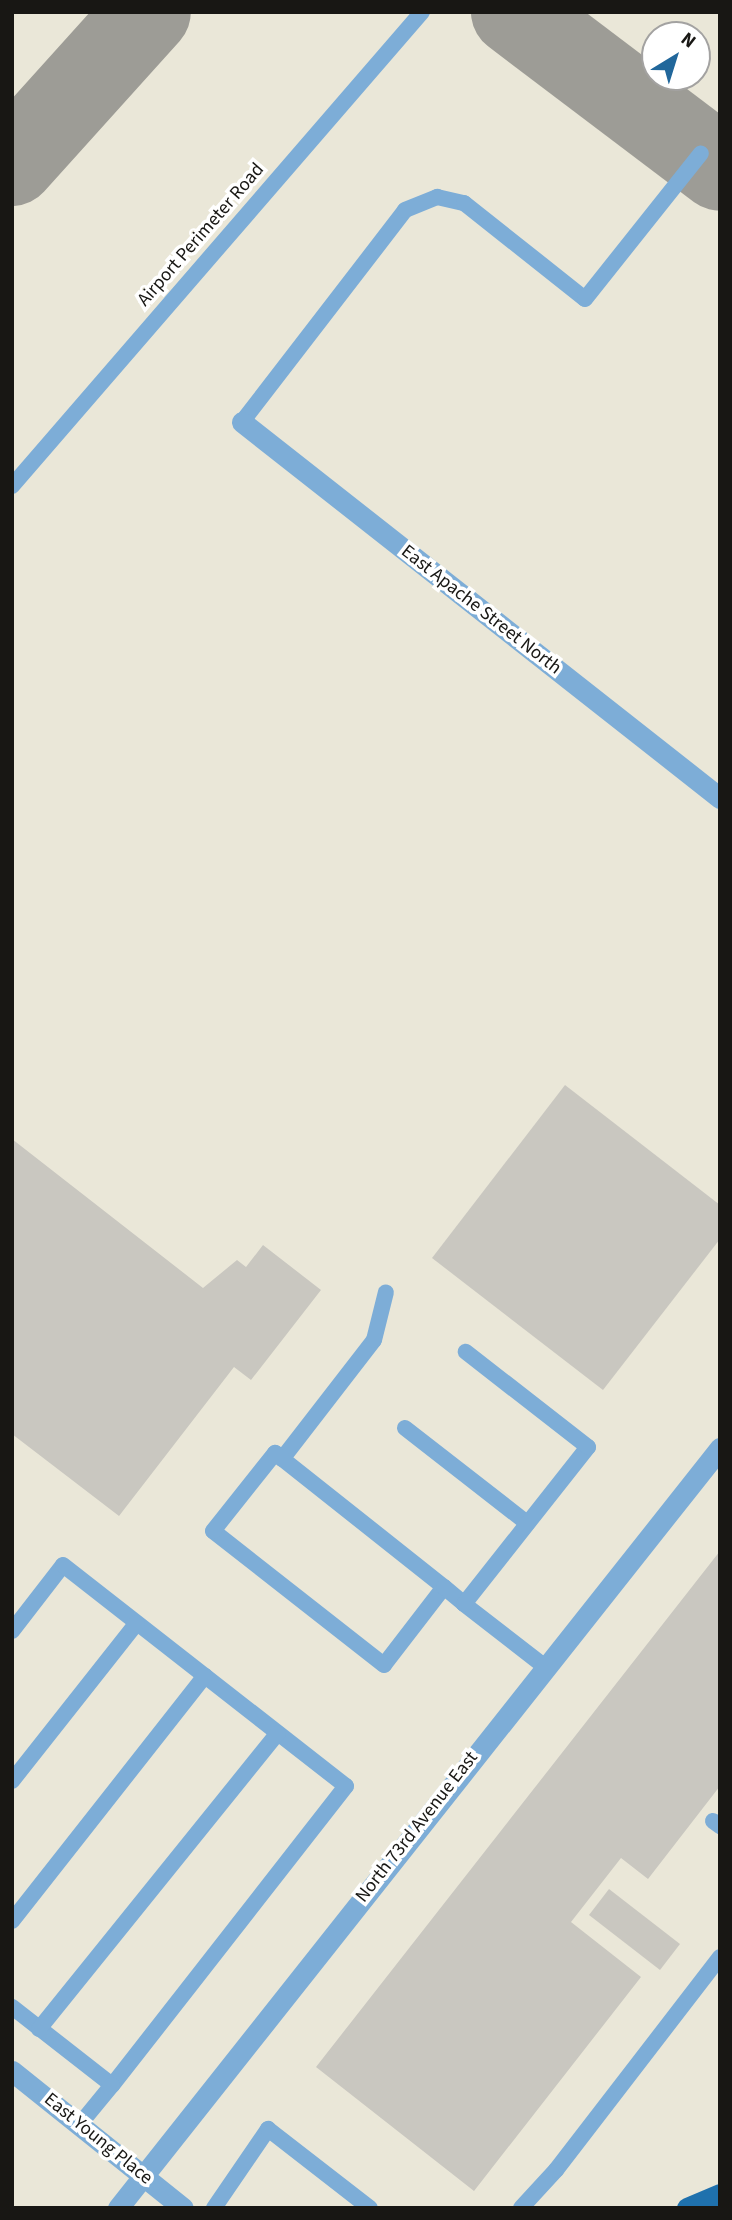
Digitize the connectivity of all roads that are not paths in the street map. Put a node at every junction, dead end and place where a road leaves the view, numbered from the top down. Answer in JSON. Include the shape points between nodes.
{"nodes":[{"id":1,"x":422,"y":12,"type":"edge"},
{"id":2,"x":701,"y":153,"type":"dead end"},
{"id":3,"x":242,"y":422,"type":"joint"},
{"id":4,"x":12,"y":486,"type":"edge"},
{"id":5,"x":720,"y":798,"type":"edge"},
{"id":6,"x":386,"y":1292,"type":"dead end"},
{"id":7,"x":466,"y":1352,"type":"dead end"},
{"id":8,"x":405,"y":1429,"type":"dead end"},
{"id":9,"x":720,"y":1448,"type":"edge"},
{"id":10,"x":282,"y":1459,"type":"junction"},
{"id":11,"x":527,"y":1523,"type":"junction"},
{"id":12,"x":444,"y":1587,"type":"junction"},
{"id":13,"x":464,"y":1604,"type":"junction"},
{"id":14,"x":137,"y":1623,"type":"junction"},
{"id":15,"x":12,"y":1631,"type":"edge"},
{"id":16,"x":544,"y":1666,"type":"junction"},
{"id":17,"x":205,"y":1676,"type":"junction"},
{"id":18,"x":278,"y":1733,"type":"junction"},
{"id":19,"x":12,"y":1781,"type":"edge"},
{"id":20,"x":12,"y":1921,"type":"edge"},
{"id":21,"x":720,"y":1957,"type":"edge"},
{"id":22,"x":12,"y":2007,"type":"edge"},
{"id":23,"x":39,"y":2029,"type":"junction"},
{"id":24,"x":12,"y":2071,"type":"edge"},
{"id":25,"x":112,"y":2085,"type":"junction"},
{"id":26,"x":80,"y":2124,"type":"junction"},
{"id":27,"x":143,"y":2176,"type":"junction"},
{"id":28,"x":720,"y":2194,"type":"edge"},
{"id":29,"x":118,"y":2208,"type":"edge"},
{"id":30,"x":183,"y":2208,"type":"edge"},
{"id":31,"x":214,"y":2208,"type":"edge"},
{"id":32,"x":370,"y":2208,"type":"edge"},
{"id":33,"x":521,"y":2208,"type":"edge"},
{"id":34,"x":687,"y":2208,"type":"edge"}],
"edges":[{"from":1,"to":4,"type":"lane","name":"Airport Perimeter Road"},
{"from":2,"to":3,"type":"lane","via":[[585,299],[464,203],[437,197],[405,210]]},
{"from":3,"to":5,"type":"street","name":"East Apache Street North"},
{"from":6,"to":10,"type":"lane","via":[[374,1340]]},
{"from":7,"to":11,"type":"lane","via":[[588,1447]]},
{"from":8,"to":11,"type":"lane"},
{"from":9,"to":16,"type":"street","name":"North 73rd Avenue East"},
{"from":10,"to":12,"type":"lane"},
{"from":10,"to":12,"type":"lane","via":[[275,1453],[213,1531],[384,1665]]},
{"from":11,"to":13,"type":"lane"},
{"from":12,"to":13,"type":"lane"},
{"from":13,"to":16,"type":"lane"},
{"from":14,"to":15,"type":"lane","via":[[63,1566]]},
{"from":14,"to":17,"type":"lane"},
{"from":14,"to":19,"type":"lane"},
{"from":16,"to":27,"type":"street","name":"North 73rd Avenue East"},
{"from":17,"to":18,"type":"lane"},
{"from":17,"to":20,"type":"lane"},
{"from":18,"to":23,"type":"lane"},
{"from":18,"to":25,"type":"lane","via":[[346,1786]]},
{"from":21,"to":33,"type":"lane","via":[[556,2170]]},
{"from":22,"to":23,"type":"lane"},
{"from":23,"to":25,"type":"lane"},
{"from":24,"to":26,"type":"street","name":"East Young Place"},
{"from":25,"to":26,"type":"lane"},
{"from":26,"to":27,"type":"street","name":"East Young Place"},
{"from":27,"to":29,"type":"street","name":"North 73rd Avenue East"},
{"from":27,"to":30,"type":"street","name":"East Young Place"},
{"from":28,"to":34,"type":"main road"},
{"from":31,"to":32,"type":"lane","via":[[268,2129]]}]}
